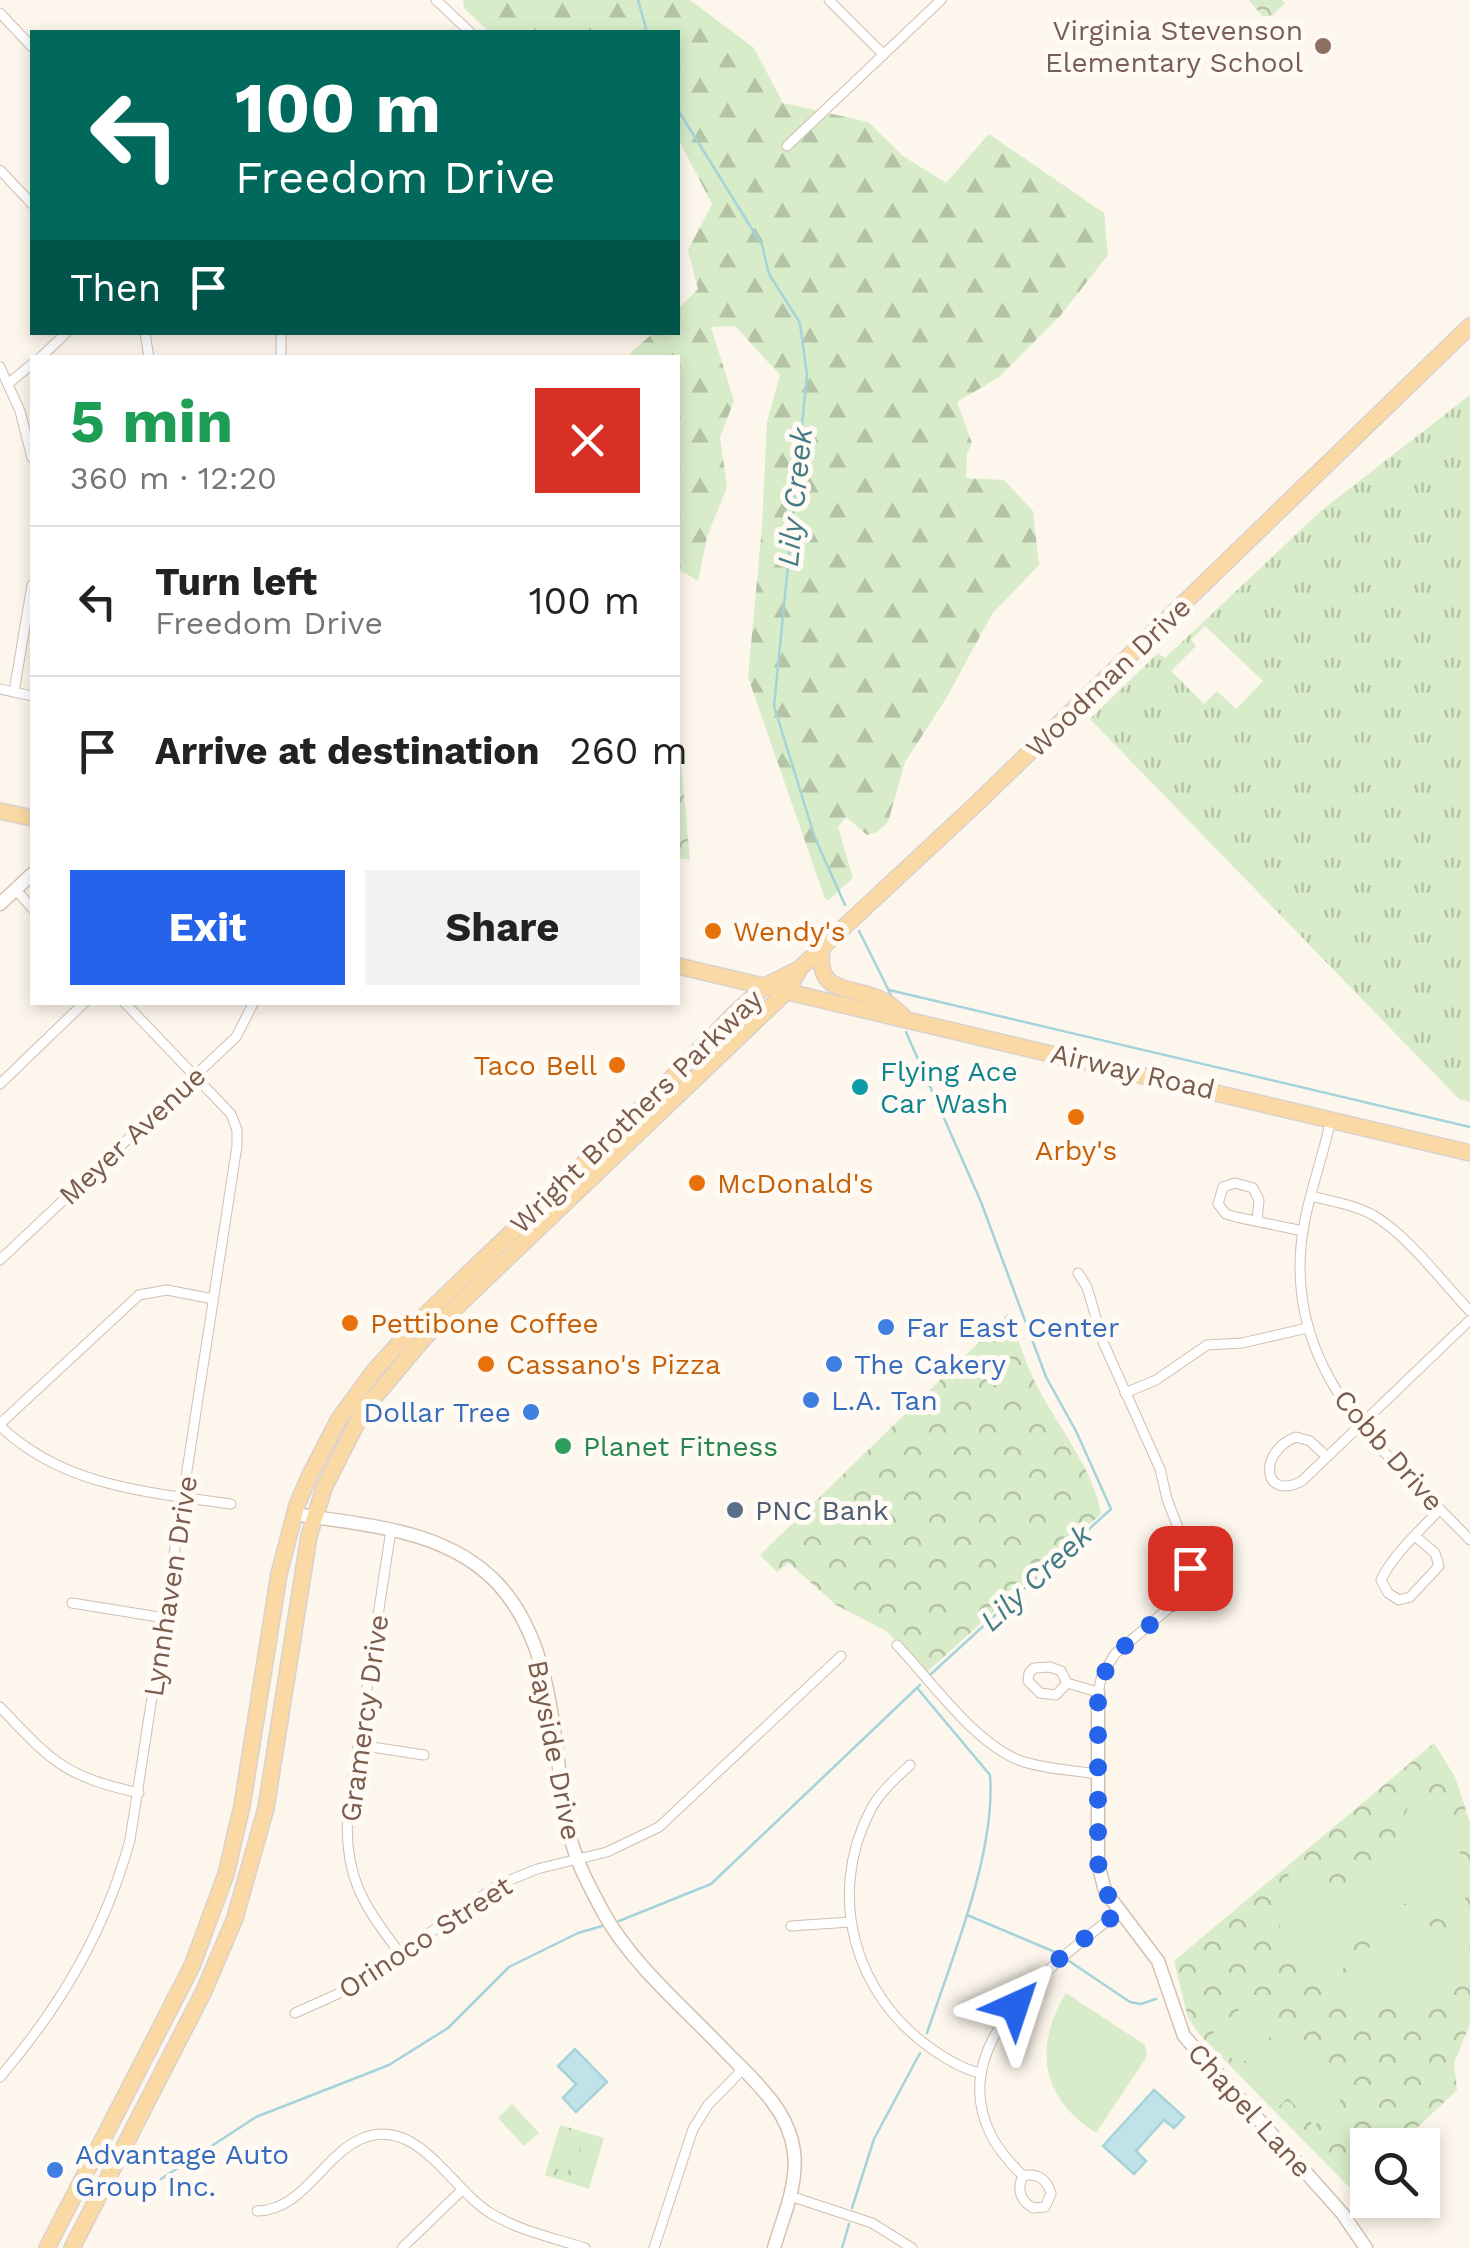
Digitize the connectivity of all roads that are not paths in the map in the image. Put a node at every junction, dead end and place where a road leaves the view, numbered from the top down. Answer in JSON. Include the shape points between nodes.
{"nodes":[{"id":1,"x":436,"y":0,"type":"edge"},
{"id":2,"x":829,"y":0,"type":"edge"},
{"id":3,"x":941,"y":0,"type":"edge"},
{"id":4,"x":0,"y":13,"type":"edge"},
{"id":5,"x":468,"y":30,"type":"edge"},
{"id":6,"x":30,"y":44,"type":"edge"},
{"id":7,"x":882,"y":53,"type":"junction"},
{"id":8,"x":787,"y":146,"type":"dead end"},
{"id":9,"x":0,"y":170,"type":"edge"},
{"id":10,"x":30,"y":202,"type":"edge"},
{"id":11,"x":1470,"y":326,"type":"edge"},
{"id":12,"x":64,"y":335,"type":"edge"},
{"id":13,"x":1470,"y":341,"type":"edge"},
{"id":14,"x":43,"y":355,"type":"edge"},
{"id":15,"x":30,"y":366,"type":"edge"},
{"id":16,"x":0,"y":367,"type":"edge"},
{"id":17,"x":1414,"y":382,"type":"junction"},
{"id":18,"x":9,"y":383,"type":"junction"},
{"id":19,"x":30,"y":451,"type":"edge"},
{"id":20,"x":30,"y":597,"type":"edge"},
{"id":21,"x":0,"y":689,"type":"edge"},
{"id":22,"x":14,"y":692,"type":"junction"},
{"id":23,"x":30,"y":696,"type":"edge"},
{"id":24,"x":0,"y":811,"type":"edge"},
{"id":25,"x":30,"y":818,"type":"edge"},
{"id":26,"x":30,"y":876,"type":"edge"},
{"id":27,"x":16,"y":890,"type":"junction"},
{"id":28,"x":0,"y":904,"type":"edge"},
{"id":29,"x":30,"y":906,"type":"edge"},
{"id":30,"x":822,"y":948,"type":"junction"},
{"id":31,"x":680,"y":966,"type":"edge"},
{"id":32,"x":800,"y":969,"type":"junction"},
{"id":33,"x":697,"y":970,"type":"junction"},
{"id":34,"x":775,"y":988,"type":"junction"},
{"id":35,"x":82,"y":1005,"type":"edge"},
{"id":36,"x":127,"y":1005,"type":"edge"},
{"id":37,"x":252,"y":1005,"type":"edge"},
{"id":38,"x":732,"y":1015,"type":"junction"},
{"id":39,"x":906,"y":1018,"type":"junction"},
{"id":40,"x":194,"y":1076,"type":"junction"},
{"id":41,"x":0,"y":1084,"type":"edge"},
{"id":42,"x":1331,"y":1119,"type":"junction"},
{"id":43,"x":1470,"y":1153,"type":"edge"},
{"id":44,"x":1312,"y":1196,"type":"junction"},
{"id":45,"x":1257,"y":1221,"type":"junction"},
{"id":46,"x":1303,"y":1231,"type":"junction"},
{"id":47,"x":0,"y":1260,"type":"edge"},
{"id":48,"x":1078,"y":1273,"type":"dead end"},
{"id":49,"x":213,"y":1298,"type":"junction"},
{"id":50,"x":1470,"y":1311,"type":"edge"},
{"id":51,"x":1470,"y":1320,"type":"edge"},
{"id":52,"x":1307,"y":1328,"type":"junction"},
{"id":53,"x":1125,"y":1393,"type":"junction"},
{"id":54,"x":1360,"y":1424,"type":"junction"},
{"id":55,"x":0,"y":1425,"type":"edge"},
{"id":56,"x":1327,"y":1457,"type":"junction"},
{"id":57,"x":184,"y":1498,"type":"junction"},
{"id":58,"x":231,"y":1504,"type":"dead end"},
{"id":59,"x":1440,"y":1509,"type":"junction"},
{"id":60,"x":295,"y":1514,"type":"junction"},
{"id":61,"x":314,"y":1517,"type":"junction"},
{"id":62,"x":391,"y":1530,"type":"junction"},
{"id":63,"x":1415,"y":1536,"type":"junction"},
{"id":64,"x":1470,"y":1540,"type":"edge"},
{"id":65,"x":72,"y":1603,"type":"dead end"},
{"id":66,"x":165,"y":1618,"type":"junction"},
{"id":67,"x":898,"y":1646,"type":"dead end"},
{"id":68,"x":841,"y":1656,"type":"dead end"},
{"id":69,"x":1067,"y":1683,"type":"dead end"},
{"id":70,"x":1098,"y":1692,"type":"junction"},
{"id":71,"x":0,"y":1708,"type":"edge"},
{"id":72,"x":358,"y":1745,"type":"junction"},
{"id":73,"x":424,"y":1755,"type":"dead end"},
{"id":74,"x":910,"y":1765,"type":"dead end"},
{"id":75,"x":1097,"y":1774,"type":"junction"},
{"id":76,"x":138,"y":1793,"type":"junction"},
{"id":77,"x":577,"y":1860,"type":"junction"},
{"id":78,"x":1120,"y":1911,"type":"junction"},
{"id":79,"x":850,"y":1922,"type":"junction"},
{"id":80,"x":790,"y":1926,"type":"dead end"},
{"id":81,"x":400,"y":1953,"type":"junction"},
{"id":82,"x":295,"y":2012,"type":"dead end"},
{"id":83,"x":743,"y":2069,"type":"junction"},
{"id":84,"x":2,"y":2071,"type":"edge"},
{"id":85,"x":980,"y":2073,"type":"junction"},
{"id":86,"x":1023,"y":2176,"type":"dead end"},
{"id":87,"x":462,"y":2190,"type":"junction"},
{"id":88,"x":790,"y":2196,"type":"junction"},
{"id":89,"x":257,"y":2212,"type":"dead end"},
{"id":90,"x":540,"y":2234,"type":"junction"},
{"id":91,"x":47,"y":2248,"type":"edge"},
{"id":92,"x":72,"y":2248,"type":"edge"},
{"id":93,"x":402,"y":2248,"type":"edge"},
{"id":94,"x":536,"y":2248,"type":"edge"},
{"id":95,"x":585,"y":2248,"type":"edge"},
{"id":96,"x":654,"y":2248,"type":"edge"},
{"id":97,"x":774,"y":2248,"type":"edge"},
{"id":98,"x":912,"y":2248,"type":"edge"},
{"id":99,"x":1366,"y":2248,"type":"edge"}],
"edges":[{"from":1,"to":5,"type":"street"},
{"from":2,"to":7,"type":"street"},
{"from":3,"to":7,"type":"street"},
{"from":4,"to":6,"type":"street"},
{"from":7,"to":8,"type":"street"},
{"from":9,"to":10,"type":"street"},
{"from":11,"to":17,"type":"main road","name":"Woodman Drive"},
{"from":12,"to":14,"type":"street"},
{"from":13,"to":17,"type":"main road","name":"Woodman Drive"},
{"from":15,"to":18,"type":"street"},
{"from":16,"to":18,"type":"street"},
{"from":17,"to":30,"type":"main road","name":"Woodman Drive"},
{"from":18,"to":19,"type":"street"},
{"from":20,"to":22,"type":"street"},
{"from":21,"to":22,"type":"street"},
{"from":22,"to":23,"type":"street"},
{"from":24,"to":25,"type":"main road"},
{"from":26,"to":27,"type":"street"},
{"from":27,"to":28,"type":"street"},
{"from":27,"to":29,"type":"street"},
{"from":30,"to":32,"type":"main road","name":"Woodman Drive"},
{"from":30,"to":39,"type":"main road","via":[[822,974],[850,992],[883,1000]]},
{"from":31,"to":33,"type":"main road","name":"Airway Road"},
{"from":32,"to":34,"type":"main road","name":"Wright Brothers Parkway"},
{"from":32,"to":34,"type":"main road","name":"Wright Brothers Parkway"},
{"from":33,"to":34,"type":"main road","name":"Airway Road"},
{"from":33,"to":38,"type":"main road","via":[[732,994]]},
{"from":34,"to":38,"type":"main road","name":"Wright Brothers Parkway"},
{"from":34,"to":39,"type":"main road","name":"Airway Road"},
{"from":34,"to":61,"type":"main road","name":"Wright Brothers Parkway","via":[[691,1081],[394,1372],[340,1452]]},
{"from":35,"to":41,"type":"street"},
{"from":36,"to":40,"type":"street","name":"Lynnhaven Drive"},
{"from":37,"to":40,"type":"street","name":"Meyer Avenue","via":[[236,1036]]},
{"from":38,"to":60,"type":"main road","name":"Wright Brothers Parkway","via":[[393,1349],[339,1419]]},
{"from":39,"to":42,"type":"main road","name":"Airway Road"},
{"from":40,"to":47,"type":"street","name":"Meyer Avenue"},
{"from":40,"to":49,"type":"street","name":"Lynnhaven Drive","via":[[231,1114],[236,1130]]},
{"from":42,"to":43,"type":"main road","name":"Airway Road"},
{"from":42,"to":44,"type":"street","name":"Cobb Drive"},
{"from":44,"to":46,"type":"street","name":"Cobb Drive"},
{"from":44,"to":50,"type":"street","via":[[1374,1216]]},
{"from":45,"to":45,"type":"street","via":[[1221,1209],[1223,1187],[1235,1182],[1253,1188]]},
{"from":45,"to":46,"type":"street"},
{"from":46,"to":52,"type":"street","name":"Cobb Drive"},
{"from":48,"to":53,"type":"street"},
{"from":49,"to":55,"type":"street","via":[[167,1290],[139,1295]]},
{"from":49,"to":57,"type":"street","name":"Lynnhaven Drive"},
{"from":51,"to":54,"type":"street"},
{"from":52,"to":53,"type":"street","via":[[1206,1345]]},
{"from":52,"to":54,"type":"street","name":"Cobb Drive","via":[[1329,1380]]},
{"from":53,"to":70,"type":"street","via":[[1160,1469],[1190,1568],[1169,1609],[1115,1654]]},
{"from":54,"to":56,"type":"street"},
{"from":54,"to":59,"type":"street","name":"Cobb Drive"},
{"from":55,"to":57,"type":"street","via":[[30,1451],[90,1481]]},
{"from":56,"to":56,"type":"street","via":[[1292,1487],[1274,1482],[1268,1471],[1272,1456],[1296,1437]]},
{"from":57,"to":58,"type":"street"},
{"from":57,"to":66,"type":"street","name":"Lynnhaven Drive"},
{"from":59,"to":63,"type":"street"},
{"from":59,"to":64,"type":"street","name":"Cobb Drive"},
{"from":60,"to":61,"type":"street","name":"Bayside Drive"},
{"from":60,"to":91,"type":"main road","name":"Wright Brothers Parkway","via":[[226,1874],[192,1966]]},
{"from":61,"to":62,"type":"street","name":"Bayside Drive"},
{"from":61,"to":92,"type":"main road","name":"Wright Brothers Parkway","via":[[248,1879],[204,1992]]},
{"from":62,"to":72,"type":"street","name":"Gramercy Drive"},
{"from":62,"to":77,"type":"street","name":"Bayside Drive","via":[[440,1543],[470,1560],[524,1620],[546,1688]]},
{"from":63,"to":63,"type":"street","via":[[1381,1580],[1400,1600],[1439,1566],[1435,1552]]},
{"from":65,"to":66,"type":"street"},
{"from":66,"to":76,"type":"street","name":"Lynnhaven Drive"},
{"from":67,"to":75,"type":"street","via":[[1006,1754]]},
{"from":68,"to":77,"type":"street","name":"Orinoco Street","via":[[674,1816],[626,1845]]},
{"from":69,"to":70,"type":"street"},
{"from":70,"to":75,"type":"street","name":"Chapel Lane"},
{"from":71,"to":76,"type":"street","via":[[60,1766]]},
{"from":72,"to":73,"type":"street"},
{"from":72,"to":81,"type":"street","name":"Gramercy Drive","via":[[348,1820],[352,1878]]},
{"from":74,"to":79,"type":"street","via":[[879,1796],[862,1831],[850,1875]]},
{"from":75,"to":78,"type":"street","name":"Chapel Lane","via":[[1098,1863],[1105,1891]]},
{"from":76,"to":84,"type":"street","name":"Lynnhaven Drive","via":[[100,1928],[52,2012]]},
{"from":77,"to":81,"type":"street","name":"Orinoco Street","via":[[498,1885]]},
{"from":77,"to":83,"type":"street","name":"Bayside Drive","via":[[621,1939]]},
{"from":78,"to":85,"type":"street","via":[[1026,1992]]},
{"from":78,"to":99,"type":"street","name":"Chapel Lane","via":[[1158,1961],[1184,2036]]},
{"from":79,"to":80,"type":"street"},
{"from":79,"to":85,"type":"street","via":[[870,1981],[892,2015],[940,2054]]},
{"from":81,"to":82,"type":"street","name":"Orinoco Street","via":[[338,1996]]},
{"from":83,"to":88,"type":"street","name":"Bayside Drive","via":[[779,2110],[791,2136]]},
{"from":83,"to":96,"type":"street","via":[[693,2129]]},
{"from":85,"to":86,"type":"street","via":[[989,2132]]},
{"from":87,"to":89,"type":"street","via":[[418,2145],[373,2135],[350,2146],[284,2205]]},
{"from":87,"to":90,"type":"street","via":[[490,2214]]},
{"from":87,"to":93,"type":"street"},
{"from":88,"to":97,"type":"street","name":"Bayside Drive"},
{"from":88,"to":98,"type":"street","via":[[872,2223]]},
{"from":90,"to":94,"type":"street"},
{"from":90,"to":95,"type":"street"}]}
